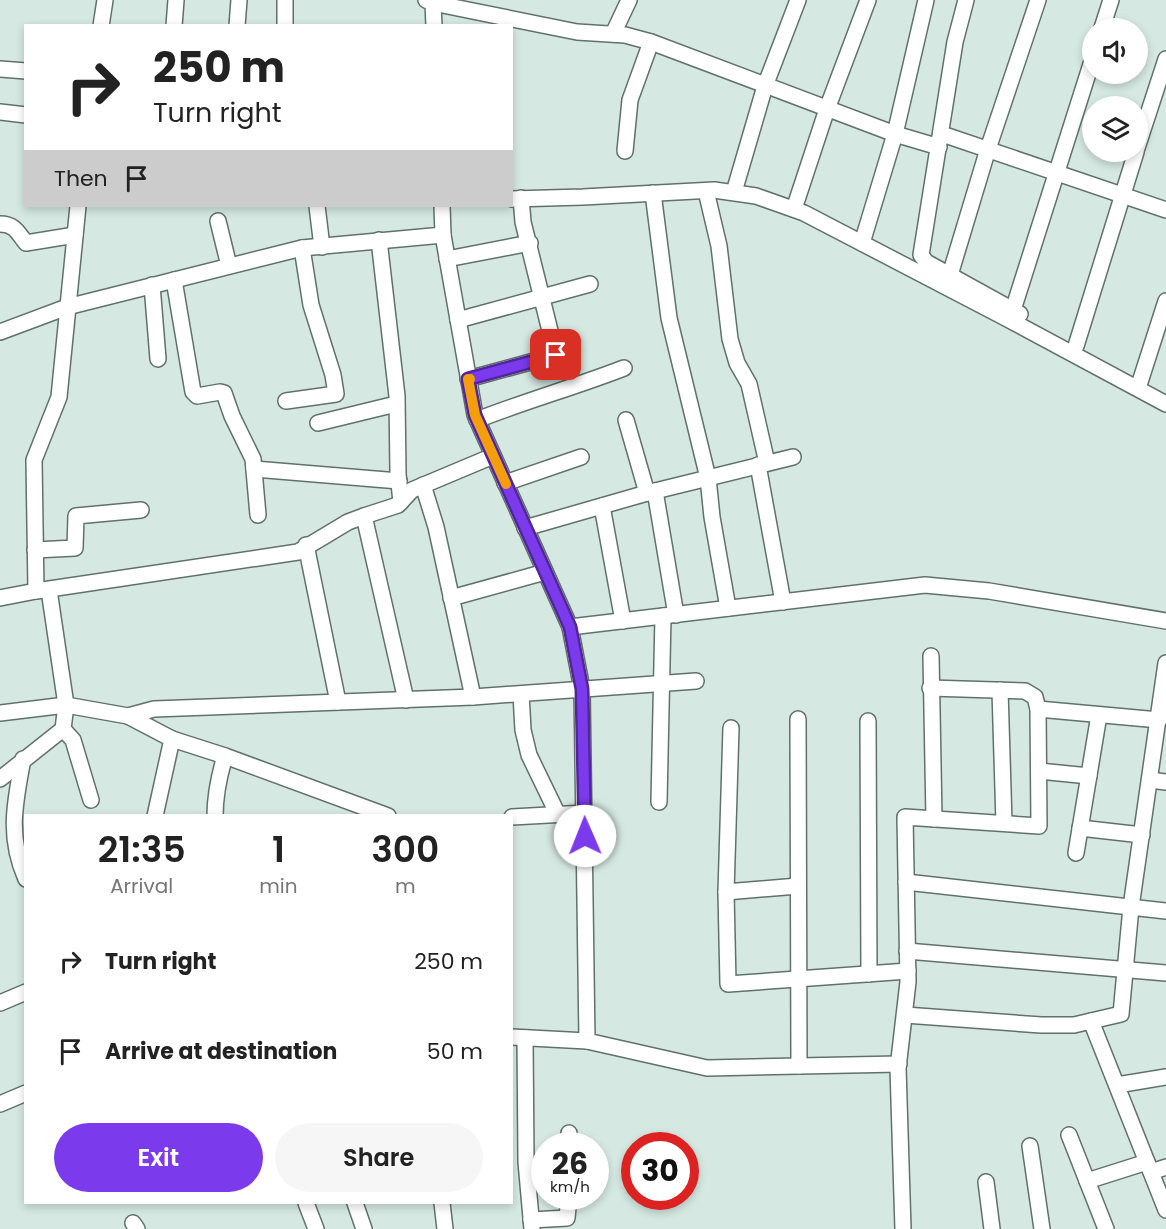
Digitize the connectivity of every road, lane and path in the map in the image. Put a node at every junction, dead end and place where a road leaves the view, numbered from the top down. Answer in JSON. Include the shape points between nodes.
{"nodes":[{"id":1,"x":105,"y":0,"type":"edge"},
{"id":2,"x":176,"y":0,"type":"edge"},
{"id":3,"x":239,"y":0,"type":"edge"},
{"id":4,"x":285,"y":0,"type":"edge"},
{"id":5,"x":629,"y":0,"type":"edge"},
{"id":6,"x":798,"y":0,"type":"edge"},
{"id":7,"x":868,"y":0,"type":"edge"},
{"id":8,"x":926,"y":0,"type":"edge"},
{"id":9,"x":966,"y":0,"type":"edge"},
{"id":10,"x":1038,"y":0,"type":"edge"},
{"id":11,"x":1112,"y":0,"type":"edge"},
{"id":12,"x":429,"y":1,"type":"edge"},
{"id":13,"x":1106,"y":18,"type":"edge"},
{"id":14,"x":101,"y":24,"type":"edge"},
{"id":15,"x":174,"y":24,"type":"edge"},
{"id":16,"x":237,"y":24,"type":"edge"},
{"id":17,"x":285,"y":24,"type":"edge"},
{"id":18,"x":434,"y":24,"type":"edge"},
{"id":19,"x":613,"y":34,"type":"junction"},
{"id":20,"x":651,"y":42,"type":"junction"},
{"id":21,"x":1166,"y":59,"type":"edge"},
{"id":22,"x":0,"y":69,"type":"edge"},
{"id":23,"x":24,"y":71,"type":"edge"},
{"id":24,"x":1085,"y":84,"type":"edge"},
{"id":25,"x":765,"y":86,"type":"junction"},
{"id":26,"x":827,"y":109,"type":"junction"},
{"id":27,"x":0,"y":112,"type":"edge"},
{"id":28,"x":1148,"y":114,"type":"edge"},
{"id":29,"x":24,"y":115,"type":"edge"},
{"id":30,"x":895,"y":134,"type":"junction"},
{"id":31,"x":940,"y":140,"type":"junction"},
{"id":32,"x":988,"y":149,"type":"junction"},
{"id":33,"x":625,"y":151,"type":"dead end"},
{"id":34,"x":1132,"y":162,"type":"edge"},
{"id":35,"x":1056,"y":173,"type":"junction"},
{"id":36,"x":706,"y":191,"type":"junction"},
{"id":37,"x":734,"y":192,"type":"junction"},
{"id":38,"x":653,"y":194,"type":"junction"},
{"id":39,"x":1122,"y":195,"type":"junction"},
{"id":40,"x":516,"y":199,"type":"edge"},
{"id":41,"x":78,"y":207,"type":"edge"},
{"id":42,"x":317,"y":207,"type":"edge"},
{"id":43,"x":442,"y":207,"type":"edge"},
{"id":44,"x":794,"y":209,"type":"junction"},
{"id":45,"x":1166,"y":210,"type":"edge"},
{"id":46,"x":218,"y":221,"type":"dead end"},
{"id":47,"x":0,"y":224,"type":"edge"},
{"id":48,"x":75,"y":235,"type":"junction"},
{"id":49,"x":443,"y":235,"type":"junction"},
{"id":50,"x":379,"y":240,"type":"junction"},
{"id":51,"x":530,"y":243,"type":"junction"},
{"id":52,"x":862,"y":243,"type":"junction"},
{"id":53,"x":321,"y":247,"type":"junction"},
{"id":54,"x":302,"y":248,"type":"junction"},
{"id":55,"x":447,"y":259,"type":"junction"},
{"id":56,"x":229,"y":266,"type":"junction"},
{"id":57,"x":950,"y":275,"type":"junction"},
{"id":58,"x":174,"y":280,"type":"junction"},
{"id":59,"x":590,"y":284,"type":"dead end"},
{"id":60,"x":152,"y":285,"type":"junction"},
{"id":61,"x":542,"y":297,"type":"junction"},
{"id":62,"x":1166,"y":301,"type":"edge"},
{"id":63,"x":67,"y":307,"type":"junction"},
{"id":64,"x":1013,"y":309,"type":"junction"},
{"id":65,"x":458,"y":320,"type":"junction"},
{"id":66,"x":0,"y":332,"type":"edge"},
{"id":67,"x":1076,"y":346,"type":"junction"},
{"id":68,"x":158,"y":359,"type":"dead end"},
{"id":69,"x":624,"y":368,"type":"dead end"},
{"id":70,"x":468,"y":379,"type":"junction"},
{"id":71,"x":1140,"y":382,"type":"junction"},
{"id":72,"x":1166,"y":397,"type":"edge"},
{"id":73,"x":286,"y":401,"type":"dead end"},
{"id":74,"x":1166,"y":404,"type":"edge"},
{"id":75,"x":396,"y":405,"type":"junction"},
{"id":76,"x":477,"y":420,"type":"junction"},
{"id":77,"x":626,"y":420,"type":"dead end"},
{"id":78,"x":318,"y":423,"type":"dead end"},
{"id":79,"x":493,"y":456,"type":"junction"},
{"id":80,"x":581,"y":457,"type":"dead end"},
{"id":81,"x":793,"y":457,"type":"dead end"},
{"id":82,"x":762,"y":464,"type":"junction"},
{"id":83,"x":254,"y":469,"type":"junction"},
{"id":84,"x":708,"y":478,"type":"junction"},
{"id":85,"x":399,"y":481,"type":"junction"},
{"id":86,"x":506,"y":483,"type":"junction"},
{"id":87,"x":423,"y":485,"type":"junction"},
{"id":88,"x":651,"y":492,"type":"junction"},
{"id":89,"x":401,"y":502,"type":"junction"},
{"id":90,"x":602,"y":506,"type":"junction"},
{"id":91,"x":141,"y":510,"type":"dead end"},
{"id":92,"x":258,"y":515,"type":"dead end"},
{"id":93,"x":364,"y":516,"type":"junction"},
{"id":94,"x":525,"y":528,"type":"junction"},
{"id":95,"x":306,"y":546,"type":"junction"},
{"id":96,"x":35,"y":550,"type":"junction"},
{"id":97,"x":545,"y":572,"type":"junction"},
{"id":98,"x":42,"y":591,"type":"junction"},
{"id":99,"x":0,"y":598,"type":"edge"},
{"id":100,"x":451,"y":598,"type":"junction"},
{"id":101,"x":783,"y":602,"type":"junction"},
{"id":102,"x":728,"y":609,"type":"junction"},
{"id":103,"x":670,"y":615,"type":"junction"},
{"id":104,"x":623,"y":621,"type":"junction"},
{"id":105,"x":1166,"y":621,"type":"edge"},
{"id":106,"x":570,"y":627,"type":"junction"},
{"id":107,"x":931,"y":656,"type":"dead end"},
{"id":108,"x":1166,"y":663,"type":"edge"},
{"id":109,"x":696,"y":681,"type":"dead end"},
{"id":110,"x":662,"y":683,"type":"junction"},
{"id":111,"x":930,"y":688,"type":"junction"},
{"id":112,"x":582,"y":689,"type":"junction"},
{"id":113,"x":1000,"y":690,"type":"junction"},
{"id":114,"x":521,"y":694,"type":"junction"},
{"id":115,"x":473,"y":697,"type":"junction"},
{"id":116,"x":406,"y":700,"type":"junction"},
{"id":117,"x":338,"y":702,"type":"junction"},
{"id":118,"x":66,"y":705,"type":"junction"},
{"id":119,"x":1038,"y":709,"type":"junction"},
{"id":120,"x":0,"y":713,"type":"edge"},
{"id":121,"x":1099,"y":715,"type":"junction"},
{"id":122,"x":128,"y":716,"type":"junction"},
{"id":123,"x":798,"y":719,"type":"dead end"},
{"id":124,"x":1159,"y":720,"type":"junction"},
{"id":125,"x":868,"y":721,"type":"dead end"},
{"id":126,"x":731,"y":728,"type":"dead end"},
{"id":127,"x":63,"y":729,"type":"junction"},
{"id":128,"x":172,"y":739,"type":"junction"},
{"id":129,"x":225,"y":756,"type":"junction"},
{"id":130,"x":23,"y":759,"type":"junction"},
{"id":131,"x":1039,"y":771,"type":"junction"},
{"id":132,"x":1089,"y":776,"type":"junction"},
{"id":133,"x":0,"y":779,"type":"edge"},
{"id":134,"x":1150,"y":780,"type":"junction"},
{"id":135,"x":1166,"y":782,"type":"edge"},
{"id":136,"x":91,"y":800,"type":"dead end"},
{"id":137,"x":659,"y":802,"type":"dead end"},
{"id":138,"x":585,"y":813,"type":"junction"},
{"id":139,"x":155,"y":814,"type":"edge"},
{"id":140,"x":215,"y":814,"type":"edge"},
{"id":141,"x":379,"y":814,"type":"edge"},
{"id":142,"x":558,"y":815,"type":"junction"},
{"id":143,"x":513,"y":817,"type":"edge"},
{"id":144,"x":934,"y":819,"type":"junction"},
{"id":145,"x":1004,"y":823,"type":"junction"},
{"id":146,"x":1080,"y":828,"type":"junction"},
{"id":147,"x":1142,"y":835,"type":"junction"},
{"id":148,"x":1076,"y":853,"type":"dead end"},
{"id":149,"x":24,"y":874,"type":"edge"},
{"id":150,"x":906,"y":882,"type":"junction"},
{"id":151,"x":798,"y":886,"type":"junction"},
{"id":152,"x":726,"y":892,"type":"junction"},
{"id":153,"x":1131,"y":907,"type":"junction"},
{"id":154,"x":1166,"y":911,"type":"edge"},
{"id":155,"x":907,"y":951,"type":"junction"},
{"id":156,"x":1125,"y":970,"type":"junction"},
{"id":157,"x":908,"y":971,"type":"junction"},
{"id":158,"x":1166,"y":973,"type":"edge"},
{"id":159,"x":869,"y":974,"type":"junction"},
{"id":160,"x":799,"y":980,"type":"junction"},
{"id":161,"x":24,"y":993,"type":"edge"},
{"id":162,"x":0,"y":1003,"type":"edge"},
{"id":163,"x":905,"y":1015,"type":"junction"},
{"id":164,"x":1091,"y":1021,"type":"junction"},
{"id":165,"x":518,"y":1037,"type":"edge"},
{"id":166,"x":587,"y":1041,"type":"junction"},
{"id":167,"x":899,"y":1064,"type":"junction"},
{"id":168,"x":799,"y":1066,"type":"junction"},
{"id":169,"x":1166,"y":1077,"type":"edge"},
{"id":170,"x":1117,"y":1086,"type":"junction"},
{"id":171,"x":24,"y":1094,"type":"edge"},
{"id":172,"x":0,"y":1104,"type":"edge"},
{"id":173,"x":1069,"y":1134,"type":"dead end"},
{"id":174,"x":1030,"y":1146,"type":"dead end"},
{"id":175,"x":1155,"y":1167,"type":"edge"},
{"id":176,"x":1087,"y":1181,"type":"junction"},
{"id":177,"x":986,"y":1182,"type":"dead end"},
{"id":178,"x":306,"y":1204,"type":"edge"},
{"id":179,"x":355,"y":1204,"type":"edge"},
{"id":180,"x":442,"y":1204,"type":"edge"},
{"id":181,"x":568,"y":1210,"type":"edge"},
{"id":182,"x":1166,"y":1210,"type":"edge"},
{"id":183,"x":532,"y":1224,"type":"edge"},
{"id":184,"x":316,"y":1229,"type":"edge"},
{"id":185,"x":364,"y":1229,"type":"edge"},
{"id":186,"x":445,"y":1229,"type":"edge"},
{"id":187,"x":903,"y":1229,"type":"edge"},
{"id":188,"x":992,"y":1229,"type":"edge"},
{"id":189,"x":1042,"y":1229,"type":"edge"},
{"id":190,"x":1106,"y":1229,"type":"edge"}],
"edges":[{"from":1,"to":14,"type":"street"},
{"from":2,"to":15,"type":"street"},
{"from":3,"to":16,"type":"street"},
{"from":4,"to":17,"type":"street"},
{"from":5,"to":19,"type":"street"},
{"from":6,"to":25,"type":"street"},
{"from":7,"to":26,"type":"street"},
{"from":8,"to":30,"type":"street"},
{"from":9,"to":31,"type":"street","via":[[955,42]]},
{"from":10,"to":32,"type":"street"},
{"from":11,"to":13,"type":"street"},
{"from":12,"to":18,"type":"street"},
{"from":12,"to":19,"type":"street","via":[[577,32]]},
{"from":19,"to":20,"type":"street"},
{"from":20,"to":25,"type":"street"},
{"from":20,"to":33,"type":"street","via":[[630,100]]},
{"from":21,"to":28,"type":"street"},
{"from":22,"to":23,"type":"street"},
{"from":24,"to":35,"type":"street"},
{"from":25,"to":26,"type":"street"},
{"from":25,"to":37,"type":"street"},
{"from":26,"to":30,"type":"street"},
{"from":26,"to":44,"type":"street"},
{"from":27,"to":29,"type":"street"},
{"from":30,"to":31,"type":"street"},
{"from":30,"to":52,"type":"street"},
{"from":31,"to":32,"type":"street"},
{"from":31,"to":57,"type":"street","via":[[921,255]]},
{"from":32,"to":35,"type":"street"},
{"from":32,"to":57,"type":"street"},
{"from":34,"to":39,"type":"street"},
{"from":35,"to":39,"type":"street"},
{"from":35,"to":64,"type":"street"},
{"from":36,"to":37,"type":"street"},
{"from":36,"to":38,"type":"street"},
{"from":36,"to":82,"type":"street","via":[[719,246],[730,339],[749,384]]},
{"from":37,"to":44,"type":"street","via":[[756,195]]},
{"from":38,"to":40,"type":"street"},
{"from":38,"to":84,"type":"street","via":[[669,318]]},
{"from":39,"to":45,"type":"street"},
{"from":39,"to":67,"type":"street"},
{"from":40,"to":51,"type":"street"},
{"from":41,"to":48,"type":"street"},
{"from":42,"to":53,"type":"street"},
{"from":43,"to":49,"type":"street"},
{"from":44,"to":52,"type":"street"},
{"from":46,"to":56,"type":"street"},
{"from":47,"to":48,"type":"street","via":[[16,228],[26,243]]},
{"from":48,"to":63,"type":"street"},
{"from":49,"to":50,"type":"street"},
{"from":49,"to":55,"type":"street"},
{"from":50,"to":53,"type":"street"},
{"from":50,"to":75,"type":"street"},
{"from":51,"to":55,"type":"street"},
{"from":51,"to":61,"type":"street"},
{"from":52,"to":74,"type":"street"},
{"from":53,"to":54,"type":"street"},
{"from":54,"to":56,"type":"street"},
{"from":54,"to":73,"type":"street","via":[[311,305],[336,394]]},
{"from":55,"to":65,"type":"street"},
{"from":56,"to":58,"type":"street"},
{"from":57,"to":64,"type":"street"},
{"from":58,"to":60,"type":"street"},
{"from":58,"to":83,"type":"street","via":[[194,392],[197,396],[224,393]]},
{"from":59,"to":61,"type":"street"},
{"from":60,"to":63,"type":"street"},
{"from":60,"to":68,"type":"street"},
{"from":61,"to":65,"type":"street"},
{"from":61,"to":70,"type":"street","via":[[556,355]]},
{"from":62,"to":71,"type":"street"},
{"from":63,"to":66,"type":"street"},
{"from":63,"to":96,"type":"street","via":[[59,397],[34,460]]},
{"from":64,"to":67,"type":"street"},
{"from":65,"to":70,"type":"street"},
{"from":67,"to":71,"type":"street"},
{"from":69,"to":76,"type":"street"},
{"from":70,"to":76,"type":"street"},
{"from":71,"to":72,"type":"street"},
{"from":75,"to":78,"type":"street"},
{"from":75,"to":85,"type":"street"},
{"from":76,"to":79,"type":"street"},
{"from":77,"to":88,"type":"street"},
{"from":79,"to":86,"type":"street"},
{"from":79,"to":87,"type":"street"},
{"from":80,"to":86,"type":"street"},
{"from":81,"to":82,"type":"street"},
{"from":82,"to":84,"type":"street"},
{"from":82,"to":101,"type":"street"},
{"from":83,"to":85,"type":"street"},
{"from":83,"to":92,"type":"street"},
{"from":84,"to":88,"type":"street"},
{"from":84,"to":102,"type":"street"},
{"from":85,"to":89,"type":"street"},
{"from":86,"to":94,"type":"street"},
{"from":87,"to":89,"type":"street"},
{"from":87,"to":100,"type":"street"},
{"from":88,"to":90,"type":"street"},
{"from":88,"to":103,"type":"street"},
{"from":89,"to":93,"type":"street"},
{"from":90,"to":94,"type":"street"},
{"from":90,"to":104,"type":"street"},
{"from":91,"to":96,"type":"street","via":[[76,516],[75,548]]},
{"from":93,"to":95,"type":"street"},
{"from":93,"to":116,"type":"street"},
{"from":94,"to":97,"type":"street"},
{"from":95,"to":98,"type":"street","via":[[298,552]]},
{"from":95,"to":117,"type":"street"},
{"from":96,"to":98,"type":"street"},
{"from":97,"to":100,"type":"street"},
{"from":97,"to":106,"type":"street"},
{"from":98,"to":99,"type":"street"},
{"from":98,"to":118,"type":"street"},
{"from":100,"to":115,"type":"street"},
{"from":101,"to":102,"type":"street"},
{"from":101,"to":105,"type":"street","via":[[925,585],[988,591]]},
{"from":102,"to":103,"type":"street"},
{"from":103,"to":104,"type":"street"},
{"from":103,"to":110,"type":"street"},
{"from":104,"to":106,"type":"street"},
{"from":106,"to":112,"type":"street"},
{"from":107,"to":111,"type":"street"},
{"from":108,"to":124,"type":"street"},
{"from":109,"to":110,"type":"street"},
{"from":110,"to":112,"type":"street"},
{"from":110,"to":137,"type":"street"},
{"from":111,"to":113,"type":"street"},
{"from":111,"to":144,"type":"street"},
{"from":112,"to":114,"type":"street"},
{"from":112,"to":138,"type":"street"},
{"from":113,"to":119,"type":"street","via":[[1025,691],[1035,697]]},
{"from":113,"to":145,"type":"street"},
{"from":114,"to":115,"type":"street"},
{"from":114,"to":142,"type":"street","via":[[529,755]]},
{"from":115,"to":116,"type":"street"},
{"from":116,"to":117,"type":"street"},
{"from":117,"to":122,"type":"street","via":[[154,709]]},
{"from":118,"to":120,"type":"street"},
{"from":118,"to":122,"type":"street"},
{"from":118,"to":127,"type":"street"},
{"from":119,"to":121,"type":"street"},
{"from":119,"to":131,"type":"street"},
{"from":121,"to":124,"type":"street"},
{"from":121,"to":132,"type":"street"},
{"from":122,"to":128,"type":"street"},
{"from":123,"to":151,"type":"street"},
{"from":124,"to":134,"type":"street"},
{"from":125,"to":159,"type":"street"},
{"from":126,"to":152,"type":"street"},
{"from":127,"to":130,"type":"street"},
{"from":127,"to":136,"type":"street","via":[[73,741]]},
{"from":128,"to":129,"type":"street"},
{"from":128,"to":139,"type":"street"},
{"from":129,"to":140,"type":"street"},
{"from":129,"to":141,"type":"street"},
{"from":130,"to":133,"type":"street"},
{"from":130,"to":149,"type":"street","via":[[13,830]]},
{"from":131,"to":132,"type":"street"},
{"from":131,"to":145,"type":"street","via":[[1039,825]]},
{"from":132,"to":146,"type":"street"},
{"from":134,"to":135,"type":"street"},
{"from":134,"to":147,"type":"street"},
{"from":138,"to":142,"type":"street"},
{"from":138,"to":166,"type":"street"},
{"from":142,"to":143,"type":"street"},
{"from":144,"to":145,"type":"street"},
{"from":144,"to":150,"type":"street","via":[[905,818]]},
{"from":146,"to":147,"type":"street"},
{"from":146,"to":148,"type":"street"},
{"from":147,"to":153,"type":"street"},
{"from":150,"to":153,"type":"street"},
{"from":150,"to":155,"type":"street"},
{"from":151,"to":152,"type":"street"},
{"from":151,"to":160,"type":"street"},
{"from":152,"to":160,"type":"street","via":[[728,984]]},
{"from":153,"to":154,"type":"street"},
{"from":153,"to":156,"type":"street"},
{"from":155,"to":156,"type":"street"},
{"from":155,"to":157,"type":"street"},
{"from":156,"to":158,"type":"street"},
{"from":156,"to":164,"type":"street","via":[[1121,1014]]},
{"from":157,"to":159,"type":"street"},
{"from":157,"to":163,"type":"street"},
{"from":159,"to":160,"type":"street"},
{"from":160,"to":168,"type":"street"},
{"from":161,"to":162,"type":"street"},
{"from":163,"to":164,"type":"street","via":[[1041,1025]]},
{"from":163,"to":167,"type":"street"},
{"from":164,"to":170,"type":"street"},
{"from":165,"to":166,"type":"street"},
{"from":165,"to":183,"type":"street"},
{"from":166,"to":168,"type":"street","via":[[707,1068]]},
{"from":167,"to":168,"type":"street"},
{"from":167,"to":187,"type":"street"},
{"from":169,"to":170,"type":"street"},
{"from":170,"to":175,"type":"street"},
{"from":171,"to":172,"type":"street"},
{"from":173,"to":176,"type":"street"},
{"from":174,"to":189,"type":"street"},
{"from":175,"to":176,"type":"street"},
{"from":175,"to":182,"type":"street"},
{"from":176,"to":190,"type":"street"},
{"from":177,"to":188,"type":"street"},
{"from":178,"to":184,"type":"street"},
{"from":179,"to":185,"type":"street"},
{"from":180,"to":186,"type":"street"},
{"from":181,"to":183,"type":"street","via":[[567,1218]]}]}
